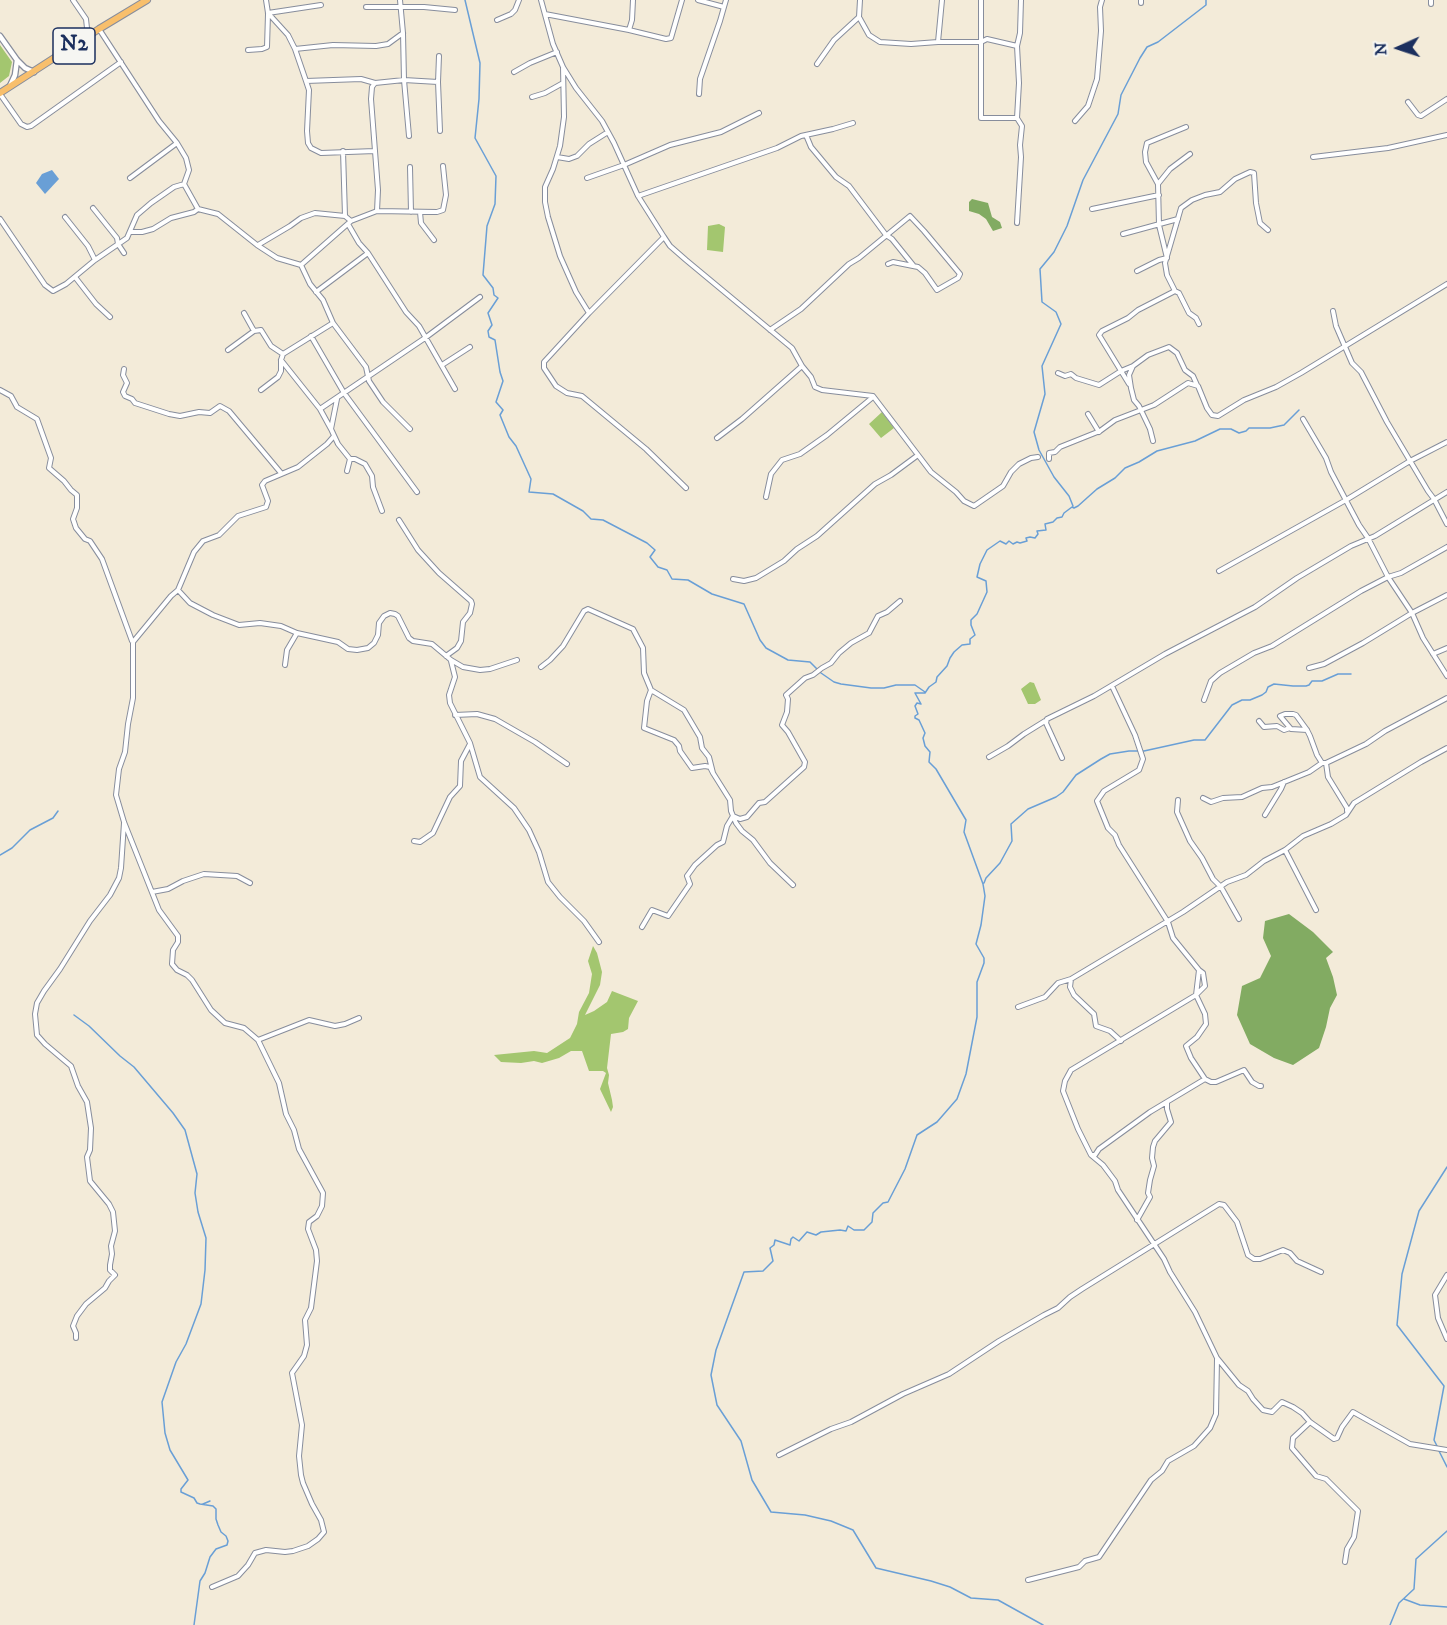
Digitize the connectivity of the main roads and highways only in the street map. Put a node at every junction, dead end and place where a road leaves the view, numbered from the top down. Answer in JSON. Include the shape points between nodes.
{"nodes":[{"id":1,"x":145,"y":1,"type":"edge"},
{"id":2,"x":0,"y":94,"type":"edge"}],
"edges":[{"from":1,"to":2,"type":"highway","number":"N2"}]}
